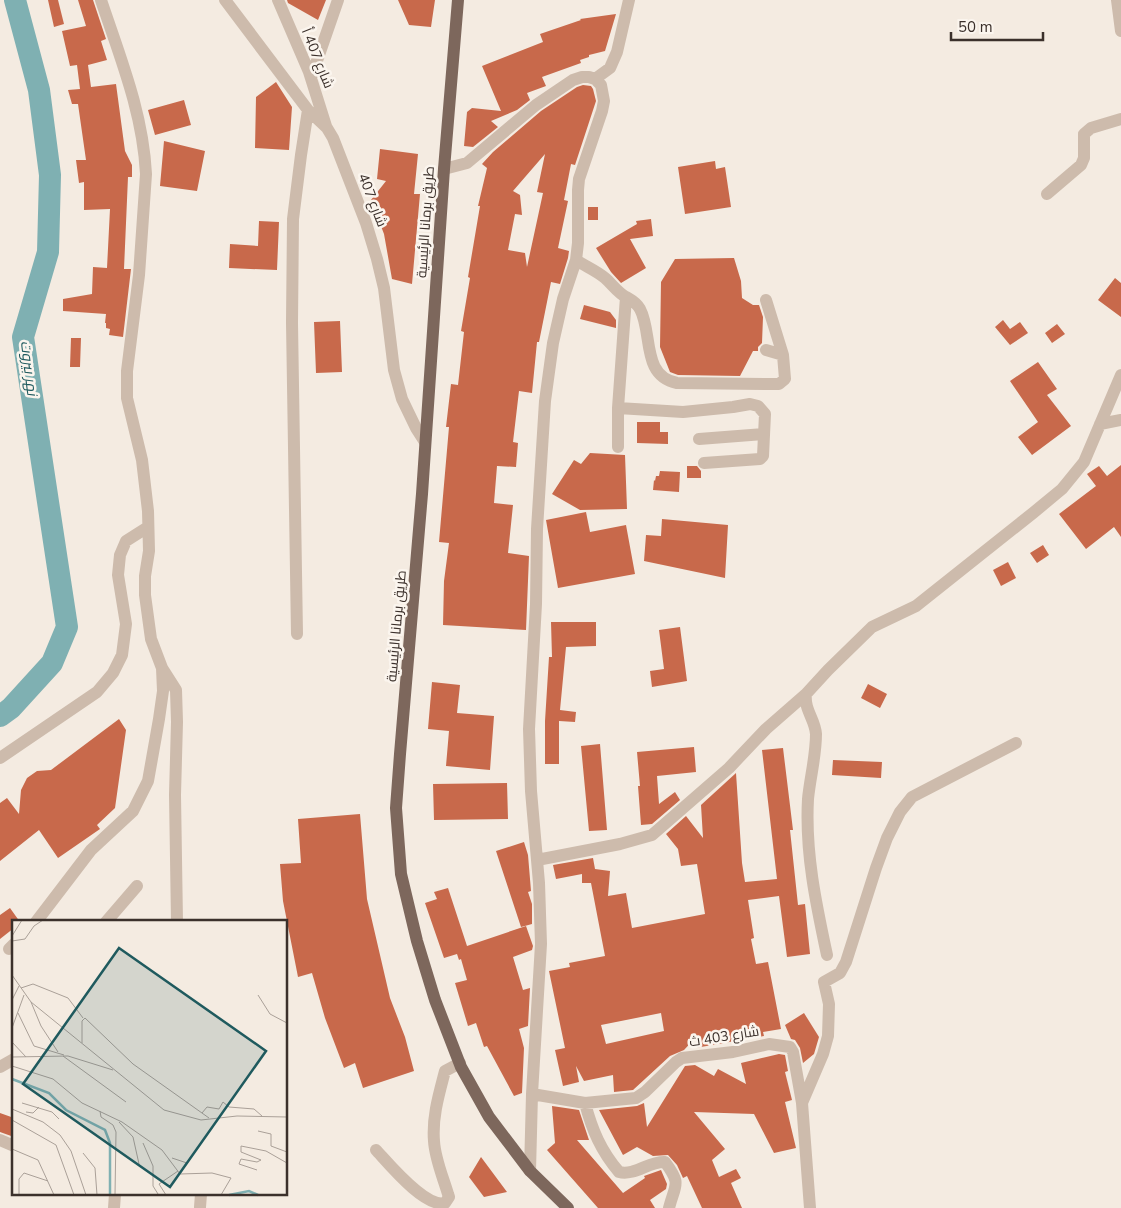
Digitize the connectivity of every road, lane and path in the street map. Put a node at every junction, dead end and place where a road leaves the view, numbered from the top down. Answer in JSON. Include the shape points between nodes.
{"nodes":[{"id":1,"x":101,"y":0,"type":"edge"},
{"id":2,"x":225,"y":0,"type":"edge"},
{"id":3,"x":278,"y":0,"type":"edge"},
{"id":4,"x":338,"y":0,"type":"edge"},
{"id":5,"x":458,"y":0,"type":"edge"},
{"id":6,"x":629,"y":0,"type":"edge"},
{"id":7,"x":1116,"y":0,"type":"edge"},
{"id":8,"x":1121,"y":31,"type":"edge"},
{"id":9,"x":311,"y":78,"type":"junction"},
{"id":10,"x":595,"y":79,"type":"junction"},
{"id":11,"x":308,"y":110,"type":"junction"},
{"id":12,"x":1121,"y":119,"type":"edge"},
{"id":13,"x":327,"y":128,"type":"junction"},
{"id":14,"x":444,"y":169,"type":"junction"},
{"id":15,"x":1047,"y":194,"type":"dead end"},
{"id":16,"x":576,"y":260,"type":"junction"},
{"id":17,"x":626,"y":297,"type":"junction"},
{"id":18,"x":766,"y":300,"type":"dead end"},
{"id":19,"x":766,"y":350,"type":"dead end"},
{"id":20,"x":783,"y":355,"type":"junction"},
{"id":21,"x":1121,"y":375,"type":"edge"},
{"id":22,"x":618,"y":408,"type":"junction"},
{"id":23,"x":1121,"y":420,"type":"edge"},
{"id":24,"x":1100,"y":424,"type":"junction"},
{"id":25,"x":764,"y":434,"type":"junction"},
{"id":26,"x":699,"y":439,"type":"dead end"},
{"id":27,"x":425,"y":442,"type":"junction"},
{"id":28,"x":618,"y":447,"type":"dead end"},
{"id":29,"x":704,"y":463,"type":"dead end"},
{"id":30,"x":148,"y":527,"type":"junction"},
{"id":31,"x":297,"y":634,"type":"dead end"},
{"id":32,"x":162,"y":668,"type":"junction"},
{"id":33,"x":806,"y":694,"type":"junction"},
{"id":34,"x":1016,"y":743,"type":"dead end"},
{"id":35,"x":0,"y":758,"type":"edge"},
{"id":36,"x":537,"y":860,"type":"junction"},
{"id":37,"x":137,"y":886,"type":"dead end"},
{"id":38,"x":38,"y":920,"type":"edge"},
{"id":39,"x":108,"y":920,"type":"edge"},
{"id":40,"x":177,"y":920,"type":"edge"},
{"id":41,"x":827,"y":955,"type":"dead end"},
{"id":42,"x":12,"y":1060,"type":"edge"},
{"id":43,"x":460,"y":1063,"type":"junction"},
{"id":44,"x":0,"y":1067,"type":"edge"},
{"id":45,"x":532,"y":1094,"type":"junction"},
{"id":46,"x":586,"y":1103,"type":"junction"},
{"id":47,"x":802,"y":1103,"type":"junction"},
{"id":48,"x":0,"y":1140,"type":"edge"},
{"id":49,"x":12,"y":1145,"type":"edge"},
{"id":50,"x":376,"y":1150,"type":"dead end"},
{"id":51,"x":530,"y":1171,"type":"junction"},
{"id":52,"x":568,"y":1208,"type":"edge"},
{"id":53,"x":668,"y":1208,"type":"edge"},
{"id":54,"x":810,"y":1208,"type":"edge"}],
"edges":[{"from":1,"to":30,"type":"street","via":[[125,70],[145,158],[139,275],[127,398],[142,460]]},
{"from":2,"to":11,"type":"street","name":"شارع 407"},
{"from":3,"to":9,"type":"street","name":"شارع 407 أ"},
{"from":4,"to":9,"type":"street"},
{"from":5,"to":14,"type":"main road","name":"طريق برمانا الرئيسية"},
{"from":6,"to":10,"type":"street","via":[[617,52],[610,68]]},
{"from":7,"to":8,"type":"street"},
{"from":9,"to":13,"type":"street","name":"شارع 407 أ"},
{"from":10,"to":14,"type":"street","via":[[582,77],[573,80],[536,105],[467,163]]},
{"from":10,"to":16,"type":"street","via":[[601,85],[604,101],[579,180]]},
{"from":11,"to":13,"type":"street","name":"شارع 407"},
{"from":11,"to":31,"type":"street","via":[[293,219]]},
{"from":12,"to":15,"type":"street","via":[[1091,128],[1084,134],[1081,165]]},
{"from":13,"to":27,"type":"street","name":"شارع 407","via":[[372,239],[384,288],[397,383]]},
{"from":14,"to":27,"type":"main road","name":"طريق برمانا الرئيسية"},
{"from":16,"to":17,"type":"street","via":[[603,276]]},
{"from":16,"to":36,"type":"street","via":[[553,343],[545,401],[536,529],[536,604],[529,729]]},
{"from":17,"to":20,"type":"street","via":[[639,308],[653,362],[666,381],[779,384],[785,379]]},
{"from":17,"to":22,"type":"street"},
{"from":18,"to":20,"type":"street"},
{"from":19,"to":20,"type":"street"},
{"from":21,"to":24,"type":"street"},
{"from":22,"to":25,"type":"street","via":[[683,412],[750,404],[758,406],[765,414]]},
{"from":22,"to":28,"type":"street"},
{"from":23,"to":24,"type":"street"},
{"from":24,"to":33,"type":"street","via":[[1084,462],[1062,489],[916,606],[872,627]]},
{"from":25,"to":26,"type":"street"},
{"from":25,"to":29,"type":"street","via":[[760,459]]},
{"from":27,"to":43,"type":"main road","name":"طريق برمانا الرئيسية","via":[[396,808],[401,874],[417,941]]},
{"from":30,"to":32,"type":"street","via":[[146,601],[152,644]]},
{"from":30,"to":35,"type":"street","via":[[126,541],[120,556],[118,575],[126,624],[122,654],[113,673],[97,692]]},
{"from":32,"to":38,"type":"street","via":[[159,719],[148,781],[133,811],[91,850]]},
{"from":32,"to":40,"type":"street","via":[[176,690]]},
{"from":33,"to":36,"type":"street","via":[[729,768],[652,835]]},
{"from":33,"to":41,"type":"street","via":[[804,704],[816,734],[808,800],[808,842],[815,903]]},
{"from":34,"to":47,"type":"street","via":[[912,797],[900,812],[876,868],[846,962],[840,973],[824,982],[829,1004],[828,1036]]},
{"from":36,"to":45,"type":"street","via":[[541,944]]},
{"from":37,"to":39,"type":"street"},
{"from":42,"to":44,"type":"street"},
{"from":43,"to":50,"type":"street","via":[[445,1071],[436,1106],[434,1140],[449,1197],[445,1203],[422,1197]]},
{"from":43,"to":51,"type":"main road","name":"طريق برمانا الرئيسية","via":[[489,1117]]},
{"from":45,"to":46,"type":"street","name":"شارع 403 ث"},
{"from":45,"to":51,"type":"street"},
{"from":46,"to":47,"type":"street","name":"شارع 403 ث","via":[[636,1098],[682,1058],[770,1044],[790,1047]]},
{"from":46,"to":53,"type":"street","via":[[598,1144],[619,1172],[626,1174],[665,1162],[676,1182]]},
{"from":47,"to":54,"type":"street"},
{"from":48,"to":49,"type":"street"},
{"from":51,"to":52,"type":"main road","name":"طريق برمانا الرئيسية"}]}
